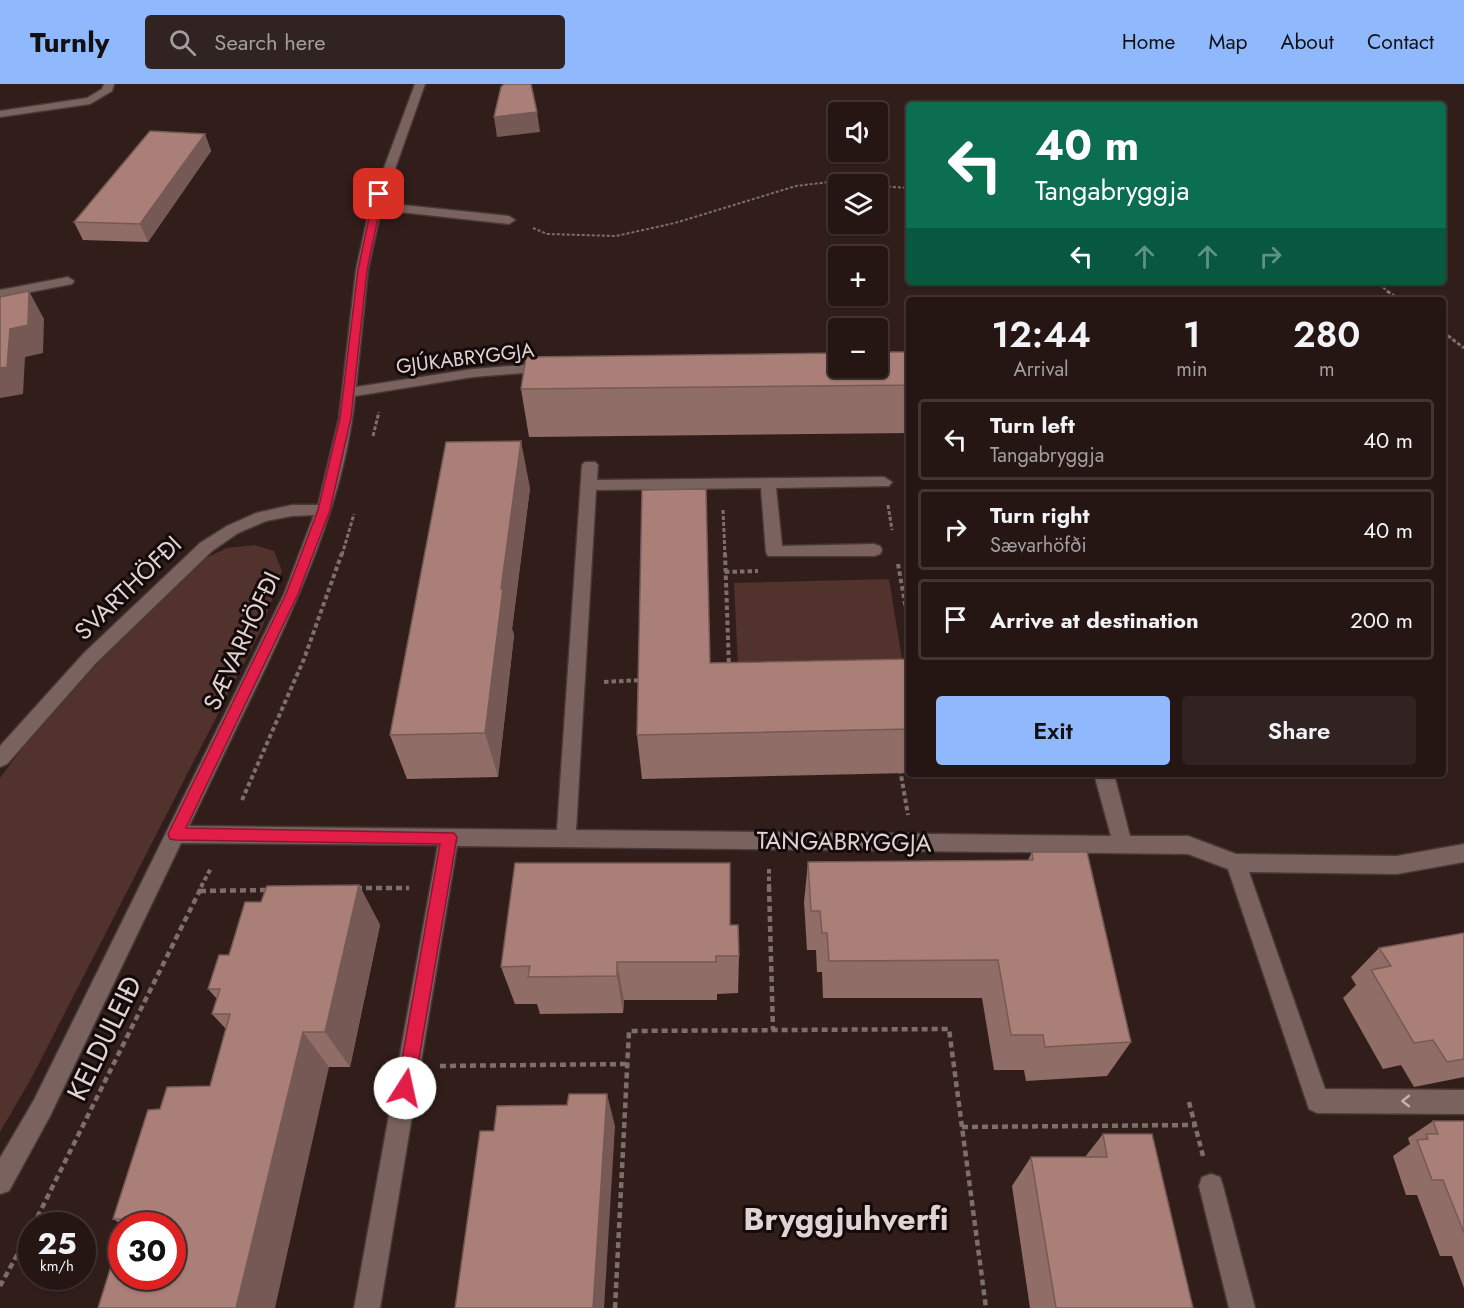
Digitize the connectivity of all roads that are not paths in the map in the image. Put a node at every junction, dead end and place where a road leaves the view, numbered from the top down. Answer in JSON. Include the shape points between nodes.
{"nodes":[{"id":1,"x":110,"y":84,"type":"edge"},
{"id":2,"x":420,"y":84,"type":"edge"},
{"id":3,"x":0,"y":114,"type":"edge"},
{"id":4,"x":376,"y":206,"type":"junction"},
{"id":5,"x":509,"y":220,"type":"road end"},
{"id":6,"x":68,"y":281,"type":"dead end"},
{"id":7,"x":0,"y":294,"type":"edge"},
{"id":8,"x":558,"y":367,"type":"edge"},
{"id":9,"x":349,"y":393,"type":"junction"},
{"id":10,"x":590,"y":465,"type":"dead end"},
{"id":11,"x":884,"y":482,"type":"dead end"},
{"id":12,"x":768,"y":484,"type":"junction"},
{"id":13,"x":589,"y":485,"type":"junction"},
{"id":14,"x":324,"y":510,"type":"junction"},
{"id":15,"x":874,"y":550,"type":"dead end"},
{"id":16,"x":0,"y":759,"type":"edge"},
{"id":17,"x":1105,"y":777,"type":"edge"},
{"id":18,"x":176,"y":834,"type":"junction"},
{"id":19,"x":449,"y":837,"type":"junction"},
{"id":20,"x":566,"y":838,"type":"junction"},
{"id":21,"x":1123,"y":845,"type":"junction"},
{"id":22,"x":1464,"y":854,"type":"edge"},
{"id":23,"x":1236,"y":862,"type":"junction"},
{"id":24,"x":1464,"y":1102,"type":"edge"},
{"id":25,"x":0,"y":1182,"type":"edge"},
{"id":26,"x":1211,"y":1186,"type":"road end"},
{"id":27,"x":367,"y":1308,"type":"edge"},
{"id":28,"x":1242,"y":1308,"type":"edge"}],
"edges":[{"from":1,"to":3,"type":"street","via":[[107,91],[90,101]]},
{"from":2,"to":4,"type":"street","name":"SÆVARHÖFÐI"},
{"from":4,"to":5,"type":"street"},
{"from":4,"to":9,"type":"street","name":"SÆVARHÖFÐI","via":[[362,270]]},
{"from":6,"to":7,"type":"street"},
{"from":8,"to":9,"type":"street","name":"GJÚKABRYGGJA","via":[[442,377]]},
{"from":9,"to":14,"type":"street","name":"SÆVARHÖFÐI"},
{"from":10,"to":13,"type":"street"},
{"from":11,"to":12,"type":"street"},
{"from":12,"to":13,"type":"street"},
{"from":12,"to":15,"type":"street","via":[[774,552]]},
{"from":13,"to":20,"type":"street"},
{"from":14,"to":16,"type":"street","name":"SVARTHÖFÐI","via":[[264,515],[223,534],[206,547],[90,658]]},
{"from":14,"to":18,"type":"street","name":"SÆVARHÖFÐI","via":[[292,594]]},
{"from":17,"to":21,"type":"street"},
{"from":18,"to":19,"type":"street","name":"TANGABRYGGJA"},
{"from":18,"to":25,"type":"street","name":"SÆVARHÖFÐI","via":[[42,1108]]},
{"from":19,"to":20,"type":"street","name":"TANGABRYGGJA"},
{"from":19,"to":27,"type":"street"},
{"from":20,"to":21,"type":"street","name":"TANGABRYGGJA"},
{"from":21,"to":23,"type":"street","name":"TANGABRYGGJA","via":[[1188,846]]},
{"from":22,"to":23,"type":"street","name":"TANGABRYGGJA","via":[[1397,865]]},
{"from":24,"to":23,"type":"street","one_way":true,"via":[[1317,1101]]},
{"from":26,"to":28,"type":"street"}]}
